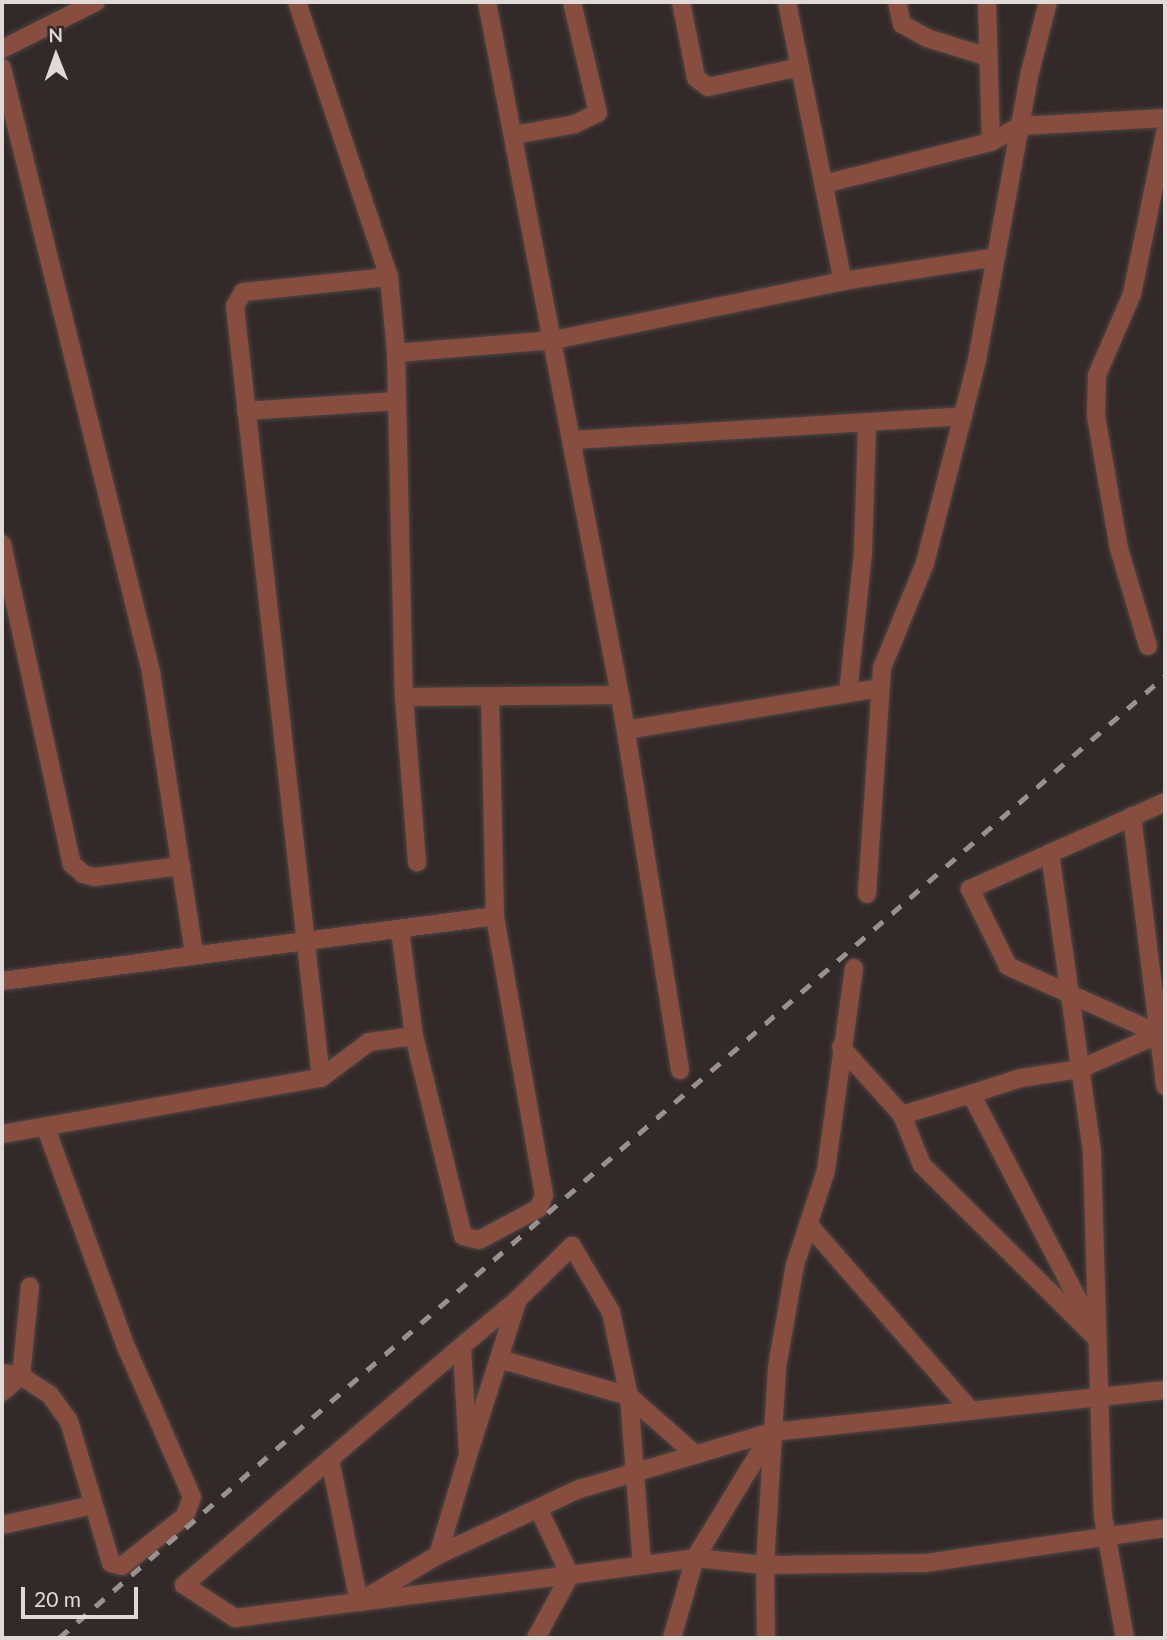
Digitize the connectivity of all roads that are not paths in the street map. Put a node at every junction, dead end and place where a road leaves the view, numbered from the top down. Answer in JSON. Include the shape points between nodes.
{"nodes":[{"id":1,"x":96,"y":2,"type":"edge"},
{"id":2,"x":297,"y":2,"type":"edge"},
{"id":3,"x":487,"y":2,"type":"edge"},
{"id":4,"x":572,"y":2,"type":"edge"},
{"id":5,"x":681,"y":2,"type":"edge"},
{"id":6,"x":787,"y":2,"type":"edge"},
{"id":7,"x":897,"y":2,"type":"edge"},
{"id":8,"x":987,"y":2,"type":"edge"},
{"id":9,"x":1048,"y":2,"type":"edge"},
{"id":10,"x":63,"y":10,"type":"edge"},
{"id":11,"x":2,"y":49,"type":"edge"},
{"id":12,"x":988,"y":57,"type":"junction"},
{"id":13,"x":800,"y":67,"type":"junction"},
{"id":14,"x":2,"y":68,"type":"edge"},
{"id":15,"x":1165,"y":118,"type":"edge"},
{"id":16,"x":1020,"y":126,"type":"junction"},
{"id":17,"x":1165,"y":133,"type":"edge"},
{"id":18,"x":514,"y":135,"type":"junction"},
{"id":19,"x":990,"y":142,"type":"junction"},
{"id":20,"x":824,"y":184,"type":"junction"},
{"id":21,"x":996,"y":257,"type":"junction"},
{"id":22,"x":389,"y":277,"type":"junction"},
{"id":23,"x":843,"y":281,"type":"junction"},
{"id":24,"x":554,"y":340,"type":"junction"},
{"id":25,"x":396,"y":353,"type":"junction"},
{"id":26,"x":396,"y":401,"type":"junction"},
{"id":27,"x":246,"y":411,"type":"junction"},
{"id":28,"x":963,"y":416,"type":"junction"},
{"id":29,"x":867,"y":422,"type":"junction"},
{"id":30,"x":574,"y":440,"type":"junction"},
{"id":31,"x":2,"y":544,"type":"edge"},
{"id":32,"x":1149,"y":646,"type":"dead end"},
{"id":33,"x":880,"y":688,"type":"junction"},
{"id":34,"x":848,"y":694,"type":"junction"},
{"id":35,"x":620,"y":695,"type":"junction"},
{"id":36,"x":404,"y":697,"type":"junction"},
{"id":37,"x":490,"y":700,"type":"junction"},
{"id":38,"x":626,"y":730,"type":"junction"},
{"id":39,"x":1165,"y":802,"type":"edge"},
{"id":40,"x":1132,"y":816,"type":"junction"},
{"id":41,"x":1050,"y":853,"type":"junction"},
{"id":42,"x":416,"y":862,"type":"dead end"},
{"id":43,"x":181,"y":866,"type":"junction"},
{"id":44,"x":867,"y":894,"type":"dead end"},
{"id":45,"x":495,"y":916,"type":"junction"},
{"id":46,"x":400,"y":930,"type":"junction"},
{"id":47,"x":304,"y":940,"type":"junction"},
{"id":48,"x":194,"y":954,"type":"junction"},
{"id":49,"x":855,"y":968,"type":"dead end"},
{"id":50,"x":2,"y":981,"type":"edge"},
{"id":51,"x":1070,"y":993,"type":"junction"},
{"id":52,"x":1159,"y":1034,"type":"junction"},
{"id":53,"x":414,"y":1036,"type":"junction"},
{"id":54,"x":841,"y":1047,"type":"junction"},
{"id":55,"x":1163,"y":1054,"type":"edge"},
{"id":56,"x":1080,"y":1069,"type":"junction"},
{"id":57,"x":680,"y":1070,"type":"dead end"},
{"id":58,"x":321,"y":1078,"type":"junction"},
{"id":59,"x":1165,"y":1086,"type":"edge"},
{"id":60,"x":971,"y":1094,"type":"junction"},
{"id":61,"x":902,"y":1115,"type":"junction"},
{"id":62,"x":46,"y":1128,"type":"junction"},
{"id":63,"x":2,"y":1134,"type":"edge"},
{"id":64,"x":808,"y":1224,"type":"junction"},
{"id":65,"x":30,"y":1286,"type":"dead end"},
{"id":66,"x":518,"y":1299,"type":"junction"},
{"id":67,"x":1097,"y":1339,"type":"junction"},
{"id":68,"x":462,"y":1346,"type":"junction"},
{"id":69,"x":499,"y":1359,"type":"junction"},
{"id":70,"x":2,"y":1373,"type":"edge"},
{"id":71,"x":21,"y":1376,"type":"junction"},
{"id":72,"x":1165,"y":1391,"type":"edge"},
{"id":73,"x":2,"y":1392,"type":"edge"},
{"id":74,"x":629,"y":1396,"type":"junction"},
{"id":75,"x":1099,"y":1397,"type":"junction"},
{"id":76,"x":971,"y":1411,"type":"junction"},
{"id":77,"x":772,"y":1432,"type":"junction"},
{"id":78,"x":468,"y":1455,"type":"junction"},
{"id":79,"x":696,"y":1455,"type":"junction"},
{"id":80,"x":330,"y":1459,"type":"junction"},
{"id":81,"x":632,"y":1474,"type":"junction"},
{"id":82,"x":93,"y":1505,"type":"junction"},
{"id":83,"x":538,"y":1508,"type":"junction"},
{"id":84,"x":2,"y":1525,"type":"edge"},
{"id":85,"x":1165,"y":1528,"type":"edge"},
{"id":86,"x":1106,"y":1534,"type":"junction"},
{"id":87,"x":438,"y":1555,"type":"junction"},
{"id":88,"x":695,"y":1559,"type":"junction"},
{"id":89,"x":642,"y":1565,"type":"junction"},
{"id":90,"x":765,"y":1565,"type":"junction"},
{"id":91,"x":570,"y":1575,"type":"junction"},
{"id":92,"x":359,"y":1602,"type":"junction"},
{"id":93,"x":536,"y":1638,"type":"edge"},
{"id":94,"x":672,"y":1638,"type":"edge"},
{"id":95,"x":766,"y":1638,"type":"edge"},
{"id":96,"x":1125,"y":1638,"type":"edge"}],
"edges":[{"from":1,"to":10,"type":"street"},
{"from":2,"to":22,"type":"street"},
{"from":3,"to":18,"type":"street"},
{"from":4,"to":18,"type":"street","via":[[598,113],[575,124]]},
{"from":5,"to":13,"type":"street","via":[[696,78],[708,87]]},
{"from":6,"to":13,"type":"street"},
{"from":7,"to":12,"type":"street","via":[[902,24],[927,38]]},
{"from":8,"to":12,"type":"street"},
{"from":9,"to":16,"type":"street"},
{"from":10,"to":11,"type":"street"},
{"from":12,"to":19,"type":"street"},
{"from":13,"to":20,"type":"street"},
{"from":14,"to":43,"type":"street","via":[[151,672]]},
{"from":15,"to":16,"type":"street"},
{"from":16,"to":19,"type":"street"},
{"from":16,"to":21,"type":"street"},
{"from":17,"to":32,"type":"street","via":[[1132,294],[1097,375],[1096,416],[1119,549]]},
{"from":18,"to":24,"type":"street"},
{"from":19,"to":20,"type":"street"},
{"from":20,"to":23,"type":"street"},
{"from":21,"to":23,"type":"street"},
{"from":21,"to":28,"type":"street"},
{"from":22,"to":25,"type":"street"},
{"from":22,"to":27,"type":"street","via":[[238,296]]},
{"from":23,"to":24,"type":"street"},
{"from":24,"to":25,"type":"street"},
{"from":24,"to":30,"type":"street"},
{"from":25,"to":26,"type":"street"},
{"from":26,"to":27,"type":"street"},
{"from":26,"to":36,"type":"street"},
{"from":27,"to":47,"type":"street"},
{"from":28,"to":29,"type":"street"},
{"from":28,"to":33,"type":"street","via":[[925,563],[882,668]]},
{"from":29,"to":30,"type":"street"},
{"from":29,"to":34,"type":"street","via":[[863,552]]},
{"from":30,"to":35,"type":"street"},
{"from":31,"to":43,"type":"street","via":[[72,864],[95,877]]},
{"from":33,"to":34,"type":"street"},
{"from":33,"to":44,"type":"street"},
{"from":34,"to":38,"type":"street"},
{"from":35,"to":37,"type":"street"},
{"from":35,"to":38,"type":"street"},
{"from":36,"to":37,"type":"street"},
{"from":36,"to":42,"type":"street"},
{"from":37,"to":45,"type":"street"},
{"from":38,"to":57,"type":"street"},
{"from":39,"to":40,"type":"street"},
{"from":40,"to":41,"type":"street"},
{"from":40,"to":52,"type":"street"},
{"from":41,"to":51,"type":"street"},
{"from":41,"to":51,"type":"street","via":[[970,889],[1008,966]]},
{"from":43,"to":48,"type":"street"},
{"from":45,"to":46,"type":"street"},
{"from":45,"to":53,"type":"street","via":[[544,1195],[539,1208],[479,1241],[463,1236]]},
{"from":46,"to":47,"type":"street"},
{"from":46,"to":53,"type":"street"},
{"from":47,"to":48,"type":"street"},
{"from":47,"to":58,"type":"street"},
{"from":48,"to":50,"type":"street"},
{"from":49,"to":54,"type":"street"},
{"from":51,"to":52,"type":"street"},
{"from":51,"to":56,"type":"street"},
{"from":52,"to":55,"type":"street"},
{"from":52,"to":56,"type":"street"},
{"from":53,"to":58,"type":"street","via":[[369,1042]]},
{"from":54,"to":61,"type":"street"},
{"from":54,"to":64,"type":"street","via":[[826,1170]]},
{"from":55,"to":59,"type":"street"},
{"from":56,"to":60,"type":"street","via":[[1021,1078]]},
{"from":56,"to":67,"type":"street","via":[[1092,1153]]},
{"from":58,"to":62,"type":"street"},
{"from":60,"to":61,"type":"street"},
{"from":60,"to":67,"type":"street"},
{"from":61,"to":67,"type":"street","via":[[922,1166]]},
{"from":62,"to":63,"type":"street"},
{"from":62,"to":82,"type":"street","via":[[126,1347],[192,1497],[185,1516],[117,1567],[111,1563]]},
{"from":64,"to":76,"type":"street"},
{"from":64,"to":77,"type":"street","via":[[795,1265],[777,1367]]},
{"from":65,"to":71,"type":"street"},
{"from":66,"to":68,"type":"street"},
{"from":66,"to":69,"type":"street"},
{"from":66,"to":74,"type":"street","via":[[572,1246],[611,1312]]},
{"from":67,"to":75,"type":"street"},
{"from":68,"to":78,"type":"street"},
{"from":68,"to":80,"type":"street"},
{"from":69,"to":74,"type":"street"},
{"from":69,"to":78,"type":"street"},
{"from":70,"to":71,"type":"street"},
{"from":71,"to":73,"type":"street"},
{"from":71,"to":82,"type":"street","via":[[50,1395],[69,1421]]},
{"from":72,"to":75,"type":"street"},
{"from":74,"to":79,"type":"street"},
{"from":74,"to":81,"type":"street"},
{"from":75,"to":76,"type":"street"},
{"from":75,"to":86,"type":"street"},
{"from":76,"to":77,"type":"street"},
{"from":77,"to":79,"type":"street"},
{"from":77,"to":88,"type":"street"},
{"from":77,"to":90,"type":"street"},
{"from":78,"to":87,"type":"street"},
{"from":79,"to":81,"type":"street"},
{"from":80,"to":92,"type":"street"},
{"from":80,"to":92,"type":"street","via":[[184,1585],[235,1618]]},
{"from":81,"to":83,"type":"street"},
{"from":81,"to":89,"type":"street"},
{"from":82,"to":84,"type":"street"},
{"from":83,"to":87,"type":"street"},
{"from":83,"to":91,"type":"street"},
{"from":85,"to":86,"type":"street"},
{"from":86,"to":90,"type":"street","via":[[925,1563]]},
{"from":86,"to":96,"type":"street"},
{"from":87,"to":92,"type":"street"},
{"from":88,"to":89,"type":"street"},
{"from":88,"to":90,"type":"street"},
{"from":88,"to":94,"type":"street"},
{"from":89,"to":91,"type":"street"},
{"from":90,"to":95,"type":"street"},
{"from":91,"to":92,"type":"street"},
{"from":91,"to":93,"type":"street"}]}
